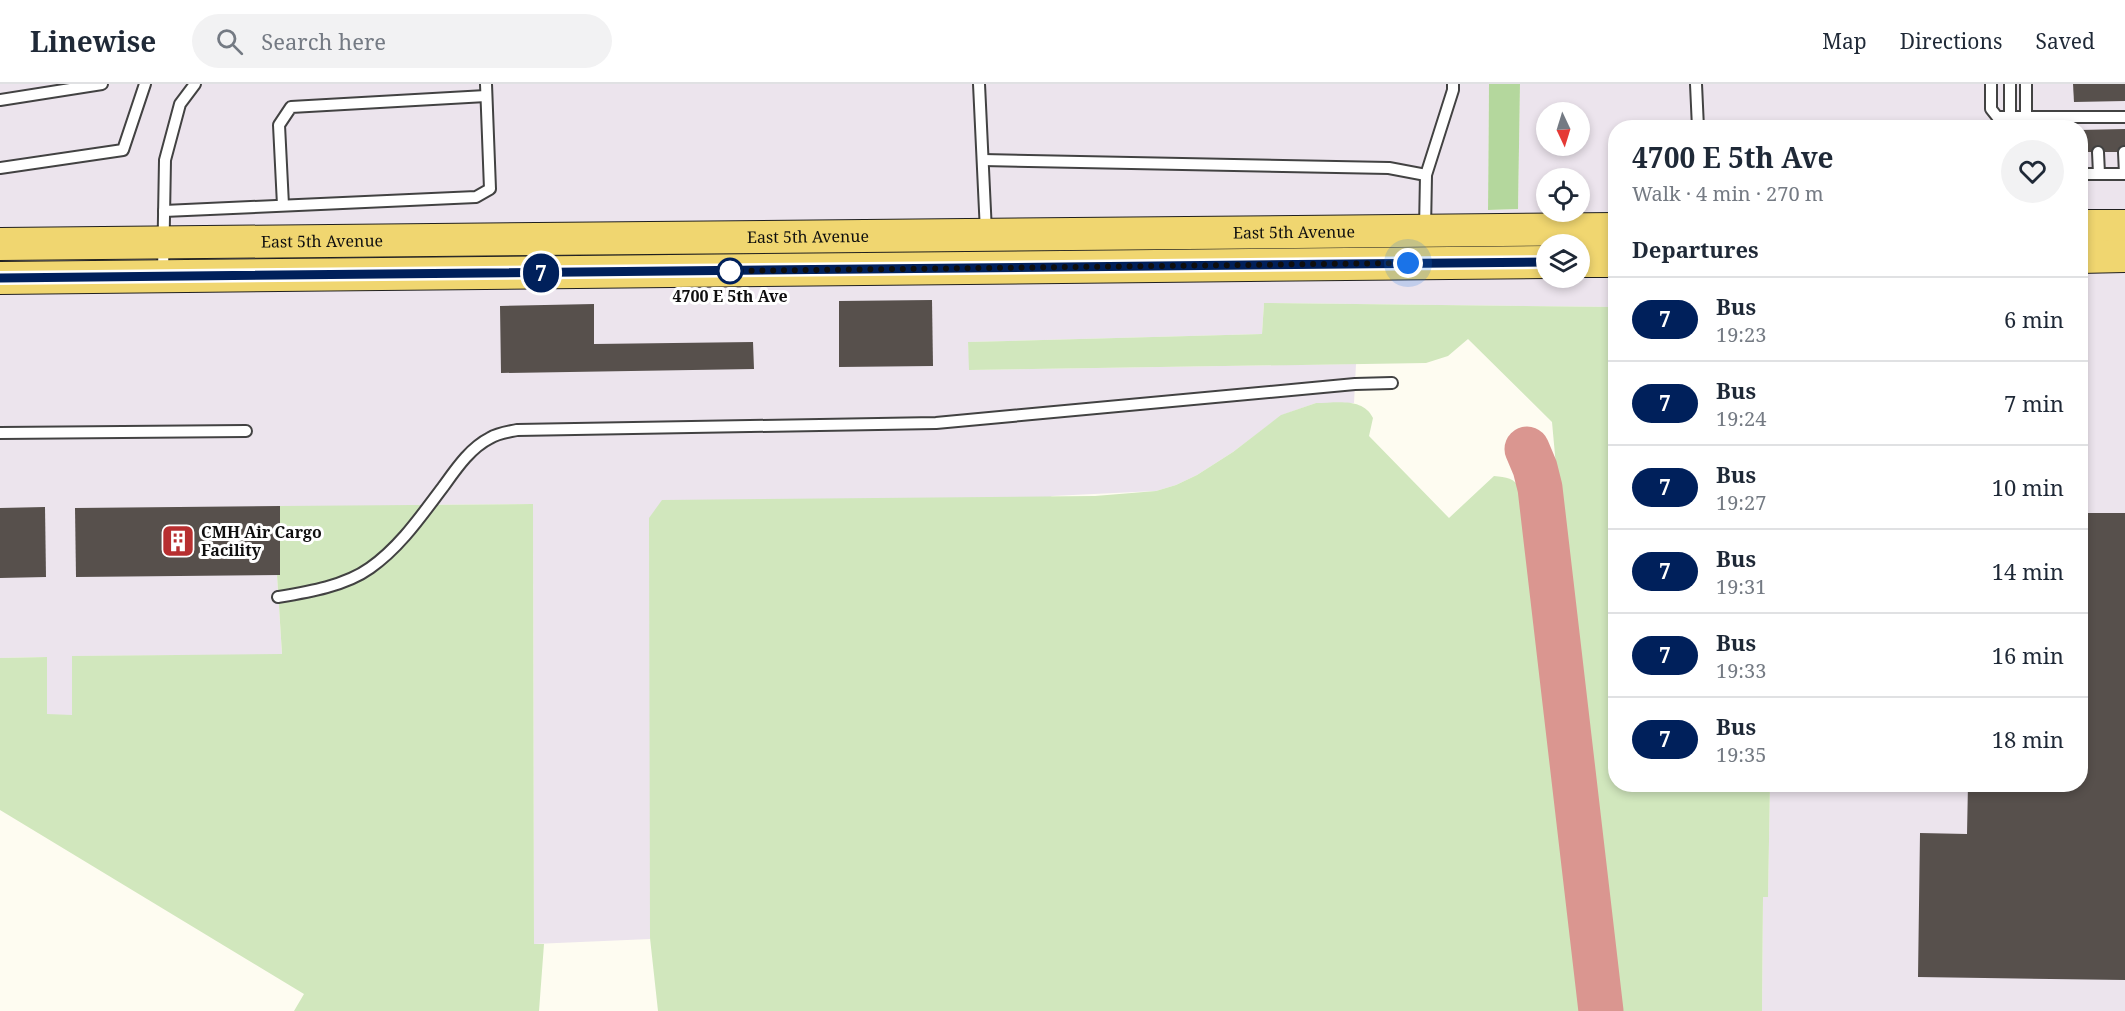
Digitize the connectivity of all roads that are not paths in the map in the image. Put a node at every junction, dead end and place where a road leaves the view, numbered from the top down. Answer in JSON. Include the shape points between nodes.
{"nodes":[{"id":1,"x":102,"y":84,"type":"edge"},
{"id":2,"x":145,"y":84,"type":"edge"},
{"id":3,"x":195,"y":84,"type":"edge"},
{"id":4,"x":486,"y":84,"type":"edge"},
{"id":5,"x":980,"y":84,"type":"edge"},
{"id":6,"x":1453,"y":84,"type":"edge"},
{"id":7,"x":1696,"y":84,"type":"edge"},
{"id":8,"x":1991,"y":84,"type":"edge"},
{"id":9,"x":2010,"y":84,"type":"edge"},
{"id":10,"x":2026,"y":84,"type":"edge"},
{"id":11,"x":486,"y":96,"type":"junction"},
{"id":12,"x":0,"y":99,"type":"edge"},
{"id":13,"x":2097,"y":116,"type":"junction"},
{"id":14,"x":2026,"y":117,"type":"junction"},
{"id":15,"x":2124,"y":117,"type":"edge"},
{"id":16,"x":1698,"y":120,"type":"edge"},
{"id":17,"x":2004,"y":120,"type":"edge"},
{"id":18,"x":2008,"y":120,"type":"edge"},
{"id":19,"x":2015,"y":120,"type":"edge"},
{"id":20,"x":2053,"y":120,"type":"edge"},
{"id":21,"x":2080,"y":120,"type":"edge"},
{"id":22,"x":2097,"y":129,"type":"dead end"},
{"id":23,"x":2124,"y":129,"type":"edge"},
{"id":24,"x":2098,"y":152,"type":"dead end"},
{"id":25,"x":2124,"y":152,"type":"edge"},
{"id":26,"x":983,"y":160,"type":"junction"},
{"id":27,"x":0,"y":168,"type":"edge"},
{"id":28,"x":2088,"y":174,"type":"edge"},
{"id":29,"x":2098,"y":174,"type":"junction"},
{"id":30,"x":2125,"y":174,"type":"edge"},
{"id":31,"x":1426,"y":175,"type":"junction"},
{"id":32,"x":283,"y":205,"type":"junction"},
{"id":33,"x":164,"y":211,"type":"junction"},
{"id":34,"x":2088,"y":226,"type":"edge"},
{"id":35,"x":2125,"y":226,"type":"edge"},
{"id":36,"x":1608,"y":230,"type":"edge"},
{"id":37,"x":1425,"y":231,"type":"junction"},
{"id":38,"x":987,"y":235,"type":"junction"},
{"id":39,"x":163,"y":242,"type":"junction"},
{"id":40,"x":0,"y":244,"type":"edge"},
{"id":41,"x":670,"y":254,"type":"junction"},
{"id":42,"x":2088,"y":256,"type":"edge"},
{"id":43,"x":2125,"y":256,"type":"edge"},
{"id":44,"x":1590,"y":261,"type":"edge"},
{"id":45,"x":1608,"y":261,"type":"edge"},
{"id":46,"x":1536,"y":262,"type":"edge"},
{"id":47,"x":163,"y":277,"type":"junction"},
{"id":48,"x":0,"y":278,"type":"edge"},
{"id":49,"x":1392,"y":383,"type":"dead end"},
{"id":50,"x":246,"y":431,"type":"dead end"},
{"id":51,"x":0,"y":433,"type":"edge"},
{"id":52,"x":278,"y":597,"type":"dead end"}],
"edges":[{"from":1,"to":12,"type":"lane"},
{"from":2,"to":27,"type":"lane","via":[[123,150]]},
{"from":3,"to":33,"type":"lane","via":[[180,104],[165,160]]},
{"from":4,"to":11,"type":"lane"},
{"from":5,"to":26,"type":"lane"},
{"from":6,"to":31,"type":"lane"},
{"from":7,"to":16,"type":"lane"},
{"from":8,"to":17,"type":"lane","via":[[1991,109]]},
{"from":9,"to":18,"type":"lane"},
{"from":10,"to":14,"type":"lane"},
{"from":11,"to":32,"type":"lane","via":[[291,107],[279,125]]},
{"from":11,"to":32,"type":"lane","via":[[490,189],[476,197]]},
{"from":13,"to":15,"type":"lane"},
{"from":13,"to":21,"type":"lane"},
{"from":13,"to":22,"type":"lane"},
{"from":14,"to":19,"type":"lane"},
{"from":14,"to":20,"type":"lane"},
{"from":15,"to":23,"type":"lane"},
{"from":24,"to":29,"type":"lane"},
{"from":25,"to":30,"type":"lane"},
{"from":26,"to":31,"type":"lane","via":[[1389,168]]},
{"from":26,"to":38,"type":"lane"},
{"from":28,"to":29,"type":"lane"},
{"from":29,"to":30,"type":"lane"},
{"from":31,"to":37,"type":"lane"},
{"from":32,"to":33,"type":"lane"},
{"from":33,"to":39,"type":"lane"},
{"from":34,"to":35,"type":"main road"},
{"from":36,"to":37,"type":"main road","name":"East 5th Avenue"},
{"from":37,"to":38,"type":"main road","name":"East 5th Avenue"},
{"from":38,"to":41,"type":"main road","name":"East 5th Avenue"},
{"from":39,"to":40,"type":"main road","name":"East 5th Avenue"},
{"from":39,"to":41,"type":"main road","name":"East 5th Avenue"},
{"from":39,"to":47,"type":"lane"},
{"from":41,"to":46,"type":"main road","name":"East 5th Avenue"},
{"from":41,"to":47,"type":"main road","name":"East 5th Avenue"},
{"from":42,"to":43,"type":"main road"},
{"from":44,"to":45,"type":"main road"},
{"from":47,"to":48,"type":"main road","name":"East 5th Avenue"},
{"from":49,"to":52,"type":"lane","via":[[936,423],[517,430],[489,438],[473,451],[399,543],[367,570],[321,588]]},
{"from":50,"to":51,"type":"lane"}]}
